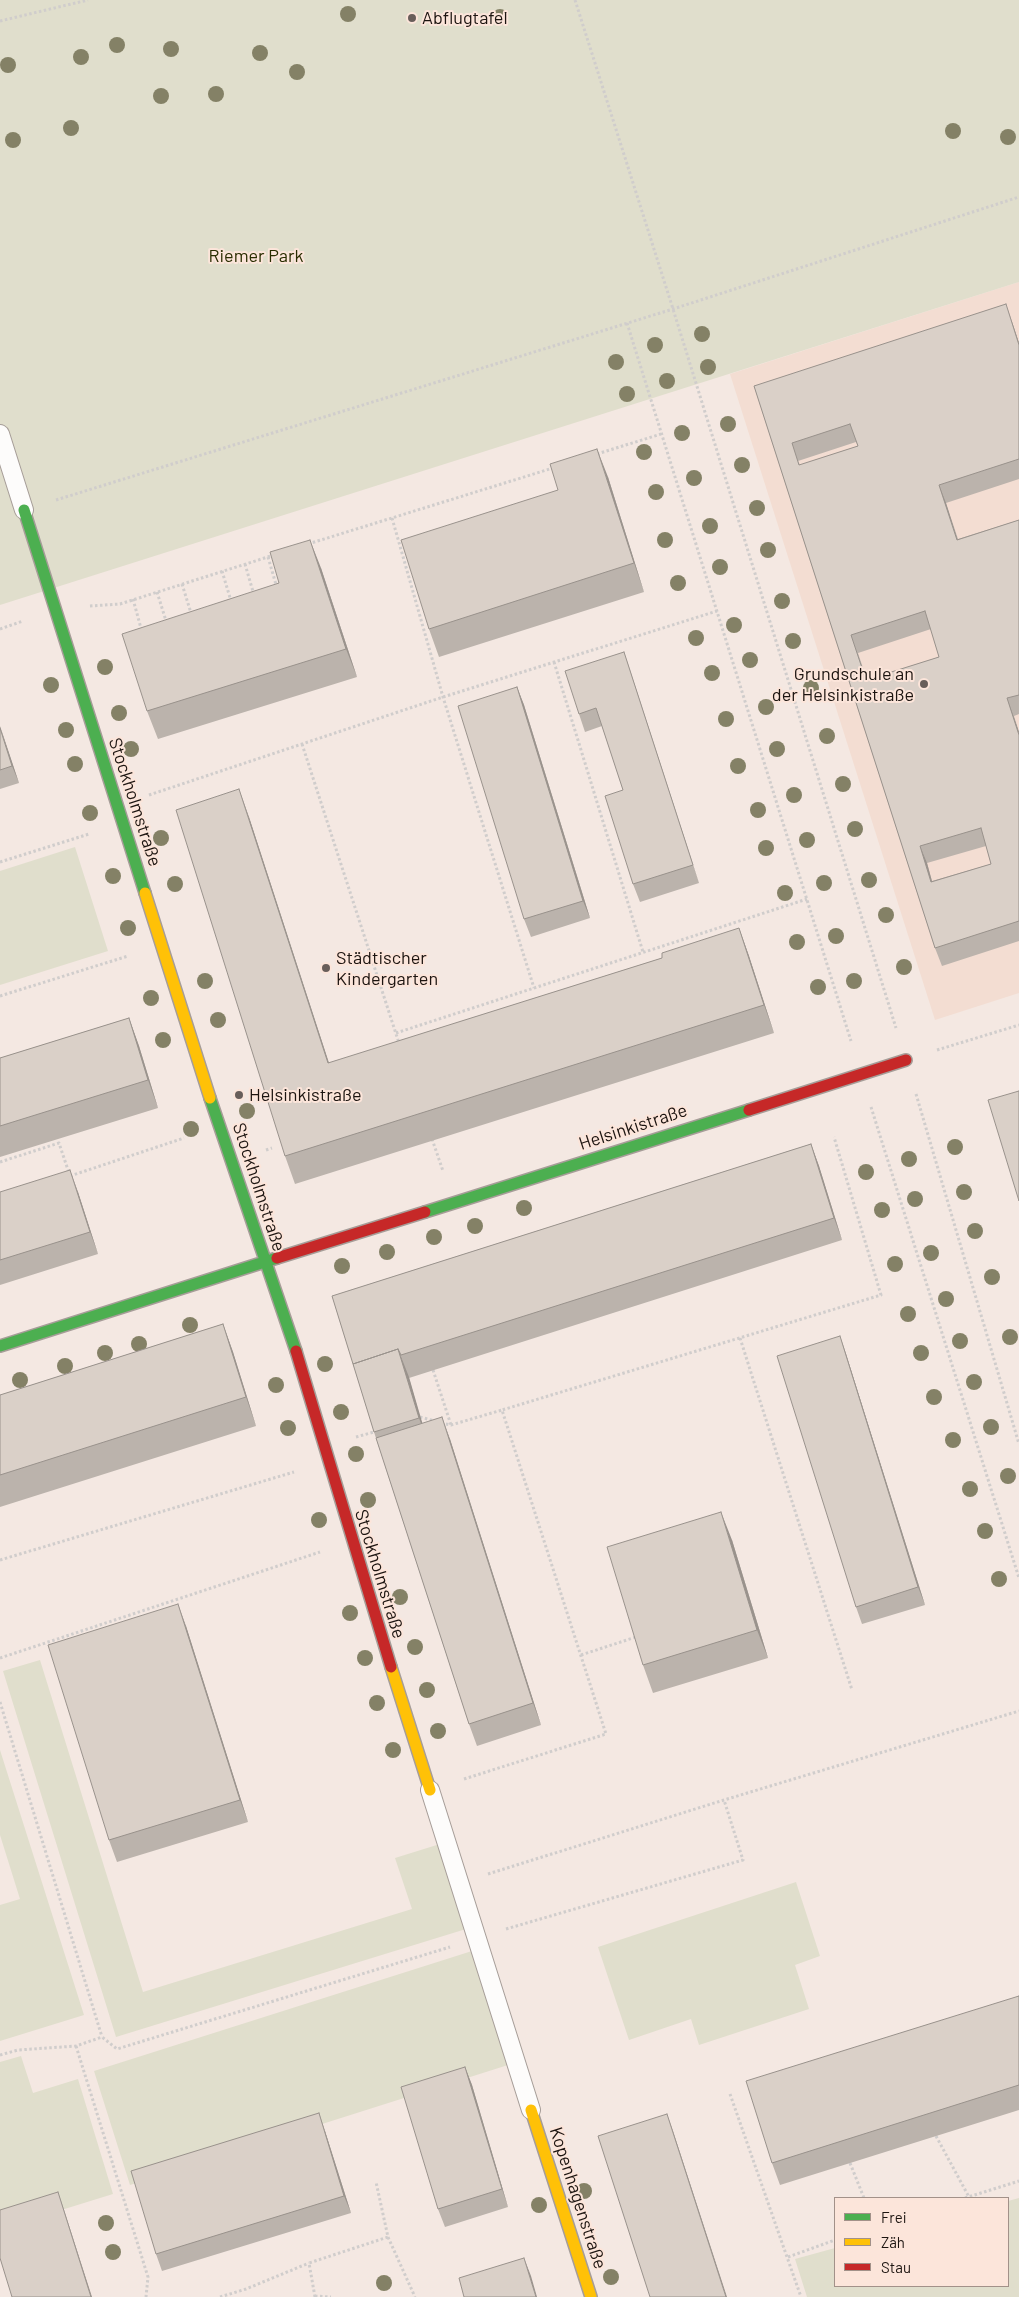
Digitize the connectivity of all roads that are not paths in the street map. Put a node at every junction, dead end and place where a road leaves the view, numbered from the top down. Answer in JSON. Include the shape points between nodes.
{"nodes":[{"id":1,"x":0,"y":434,"type":"edge"},
{"id":2,"x":24,"y":510,"type":"joint"},
{"id":3,"x":906,"y":1060,"type":"road end"},
{"id":4,"x":266,"y":1264,"type":"junction"},
{"id":5,"x":0,"y":1346,"type":"edge"},
{"id":6,"x":430,"y":1790,"type":"joint"},
{"id":7,"x":531,"y":2110,"type":"joint"},
{"id":8,"x":591,"y":2297,"type":"edge"}],
"edges":[{"from":1,"to":2,"type":"lane"},
{"from":2,"to":4,"type":"street","name":"Stockholmstraße"},
{"from":3,"to":4,"type":"street","name":"Helsinkistraße"},
{"from":4,"to":5,"type":"street","name":"Helsinkistraße"},
{"from":4,"to":6,"type":"street","name":"Stockholmstraße","via":[[285,1315]]},
{"from":6,"to":7,"type":"lane"},
{"from":7,"to":8,"type":"street","name":"Kopenhagenstraße"}]}
